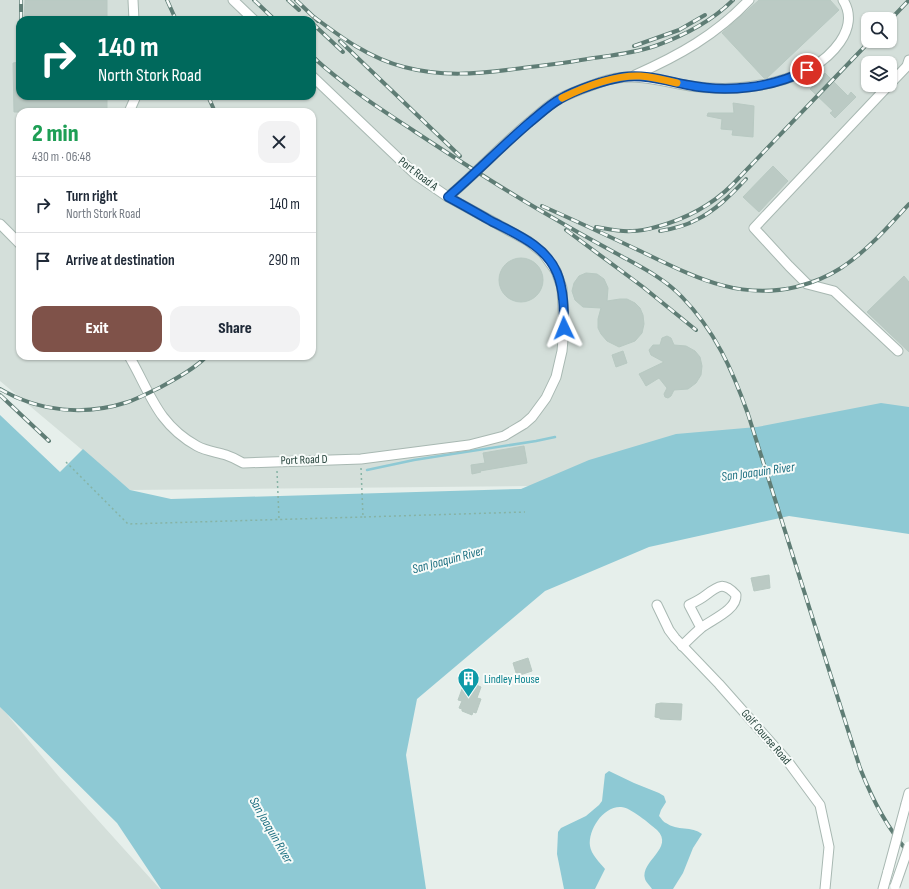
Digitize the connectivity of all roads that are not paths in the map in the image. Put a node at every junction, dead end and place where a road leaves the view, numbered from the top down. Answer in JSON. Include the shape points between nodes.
{"nodes":[{"id":1,"x":133,"y":0,"type":"edge"},
{"id":2,"x":233,"y":0,"type":"edge"},
{"id":3,"x":749,"y":0,"type":"edge"},
{"id":4,"x":843,"y":0,"type":"edge"},
{"id":5,"x":134,"y":16,"type":"edge"},
{"id":6,"x":250,"y":16,"type":"edge"},
{"id":7,"x":909,"y":60,"type":"edge"},
{"id":8,"x":897,"y":76,"type":"edge"},
{"id":9,"x":632,"y":77,"type":"junction"},
{"id":10,"x":316,"y":80,"type":"edge"},
{"id":11,"x":882,"y":92,"type":"edge"},
{"id":12,"x":448,"y":197,"type":"junction"},
{"id":13,"x":0,"y":224,"type":"edge"},
{"id":14,"x":16,"y":240,"type":"edge"},
{"id":15,"x":898,"y":350,"type":"dead end"},
{"id":16,"x":131,"y":360,"type":"edge"},
{"id":17,"x":524,"y":424,"type":"joint"},
{"id":18,"x":657,"y":605,"type":"dead end"},
{"id":19,"x":701,"y":628,"type":"junction"},
{"id":20,"x":682,"y":646,"type":"junction"},
{"id":21,"x":909,"y":793,"type":"edge"},
{"id":22,"x":909,"y":815,"type":"edge"},
{"id":23,"x":909,"y":846,"type":"edge"},
{"id":24,"x":887,"y":874,"type":"junction"},
{"id":25,"x":895,"y":887,"type":"edge"},
{"id":26,"x":825,"y":889,"type":"edge"},
{"id":27,"x":883,"y":889,"type":"edge"}],
"edges":[{"from":1,"to":5,"type":"street"},
{"from":2,"to":6,"type":"street"},
{"from":3,"to":9,"type":"street","via":[[708,36],[680,54]]},
{"from":4,"to":9,"type":"street","via":[[847,6],[849,25],[844,36],[827,56],[799,74],[764,84],[726,88],[690,86],[640,76]]},
{"from":7,"to":8,"type":"street"},
{"from":9,"to":12,"type":"street","via":[[602,81],[559,99],[499,148]]},
{"from":10,"to":12,"type":"street","name":"Port Road A","via":[[416,175]]},
{"from":11,"to":15,"type":"street","via":[[754,228],[807,284],[834,291]]},
{"from":12,"to":17,"type":"street","name":"Port Road A","via":[[536,246],[549,259],[560,279],[564,328],[558,368],[546,398]]},
{"from":13,"to":14,"type":"street"},
{"from":16,"to":17,"type":"street","name":"Port Road D","via":[[167,423],[201,448],[227,455],[243,463],[361,459],[469,445],[504,436]]},
{"from":18,"to":20,"type":"street","name":"Golf Course Road","via":[[669,630]]},
{"from":19,"to":19,"type":"street","via":[[730,608],[736,599],[732,591],[718,586],[689,605]]},
{"from":19,"to":20,"type":"street"},
{"from":20,"to":26,"type":"street","name":"Golf Course Road","via":[[720,684],[789,763],[820,805],[829,847]]},
{"from":21,"to":24,"type":"street","bridge":true},
{"from":22,"to":24,"type":"street","bridge":true},
{"from":23,"to":25,"type":"street","bridge":true},
{"from":24,"to":27,"type":"street"}]}
